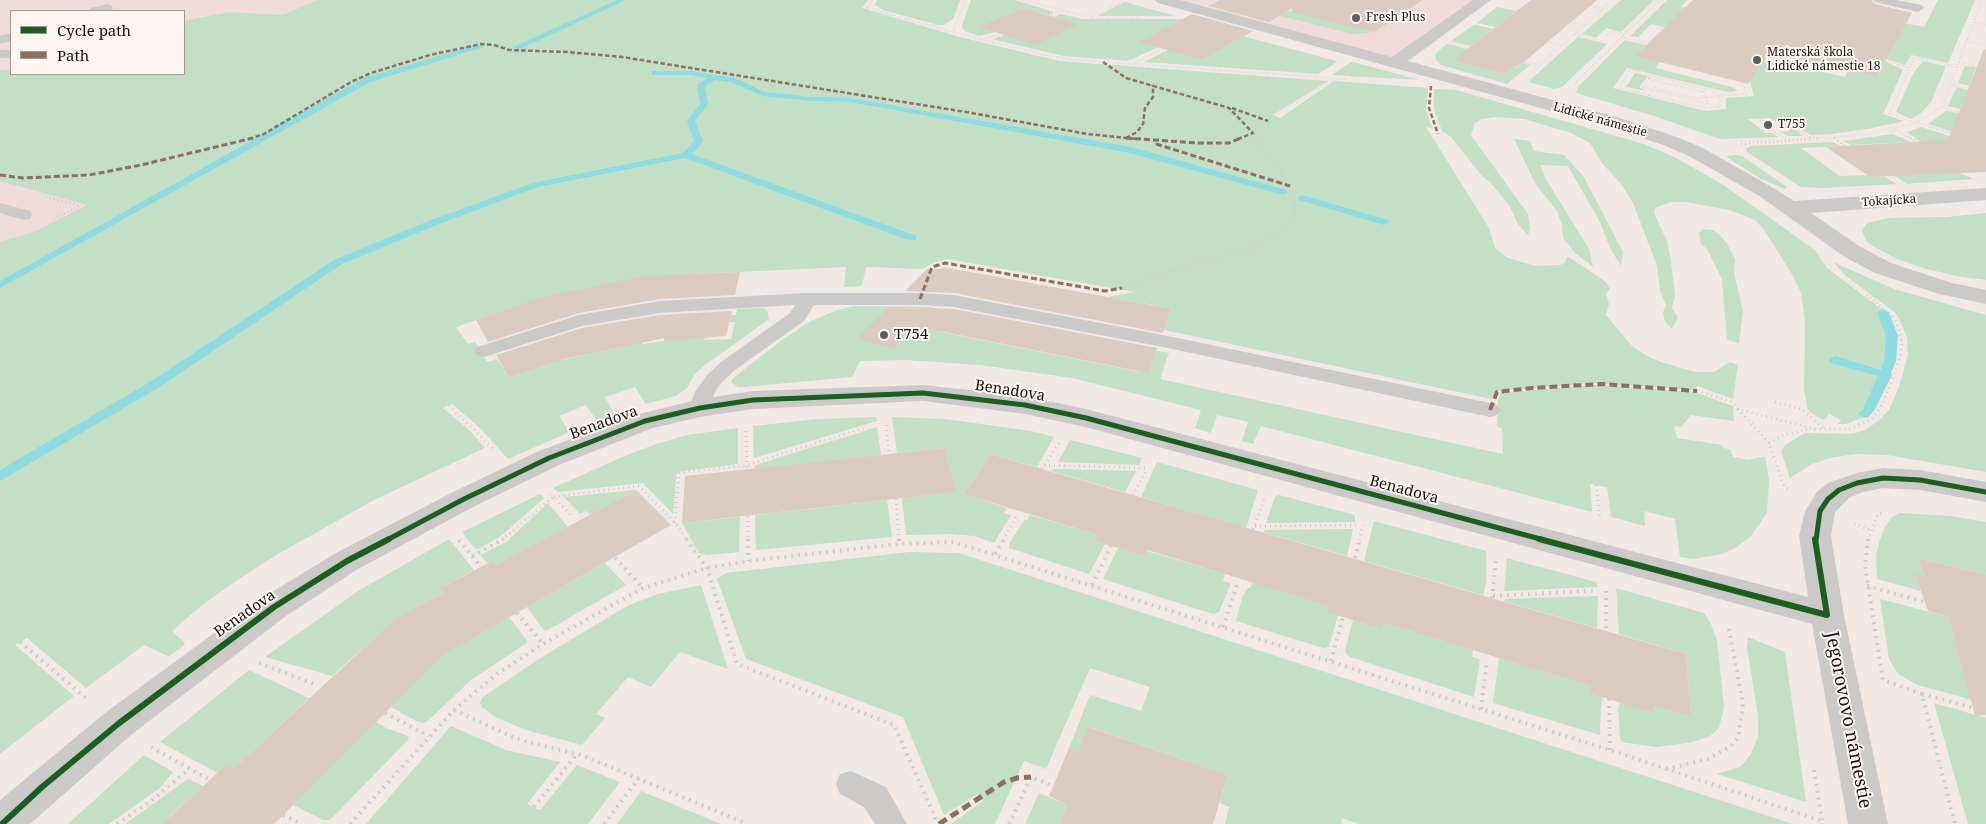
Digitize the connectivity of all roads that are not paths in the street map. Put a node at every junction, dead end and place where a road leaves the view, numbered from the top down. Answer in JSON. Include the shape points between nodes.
{"nodes":[{"id":1,"x":1163,"y":0,"type":"edge"},
{"id":2,"x":1483,"y":0,"type":"edge"},
{"id":3,"x":1879,"y":0,"type":"edge"},
{"id":4,"x":107,"y":8,"type":"dead end"},
{"id":5,"x":1918,"y":8,"type":"dead end"},
{"id":6,"x":99,"y":10,"type":"edge"},
{"id":7,"x":1396,"y":63,"type":"junction"},
{"id":8,"x":1986,"y":194,"type":"edge"},
{"id":9,"x":0,"y":208,"type":"edge"},
{"id":10,"x":1792,"y":208,"type":"junction"},
{"id":11,"x":24,"y":215,"type":"dead end"},
{"id":12,"x":1986,"y":297,"type":"edge"},
{"id":13,"x":806,"y":300,"type":"junction"},
{"id":14,"x":484,"y":351,"type":"dead end"},
{"id":15,"x":700,"y":408,"type":"junction"},
{"id":16,"x":1490,"y":410,"type":"dead end"},
{"id":17,"x":1986,"y":492,"type":"edge"},
{"id":18,"x":1827,"y":615,"type":"junction"},
{"id":19,"x":851,"y":784,"type":"dead end"},
{"id":20,"x":2,"y":824,"type":"edge"},
{"id":21,"x":892,"y":824,"type":"edge"},
{"id":22,"x":1868,"y":824,"type":"edge"}],
"edges":[{"from":1,"to":7,"type":"street","name":"Lidické námestie"},
{"from":2,"to":7,"type":"street"},
{"from":3,"to":5,"type":"lane"},
{"from":4,"to":6,"type":"lane"},
{"from":7,"to":10,"type":"street","name":"Lidické námestie","via":[[1613,122],[1670,141],[1714,162]]},
{"from":8,"to":10,"type":"street","name":"Tokajícka"},
{"from":9,"to":11,"type":"lane"},
{"from":10,"to":12,"type":"street","name":"Lidické námestie","via":[[1850,251],[1883,268],[1948,289]]},
{"from":13,"to":14,"type":"lane","via":[[696,304],[615,314],[579,321]]},
{"from":13,"to":15,"type":"lane","via":[[797,317],[714,379]]},
{"from":13,"to":16,"type":"lane","via":[[954,301]]},
{"from":15,"to":18,"type":"street","name":"Benadova","via":[[753,400],[923,393],[1025,405],[1096,420]]},
{"from":15,"to":20,"type":"street","name":"Benadova","via":[[645,421],[549,458],[453,504],[347,561],[274,607],[118,724]]},
{"from":17,"to":18,"type":"street","via":[[1920,480],[1883,478],[1857,483],[1828,499],[1820,510],[1815,536]]},
{"from":18,"to":22,"type":"street","name":"Jegorovovo námestie"},
{"from":19,"to":21,"type":"lane","via":[[875,797]]}]}
